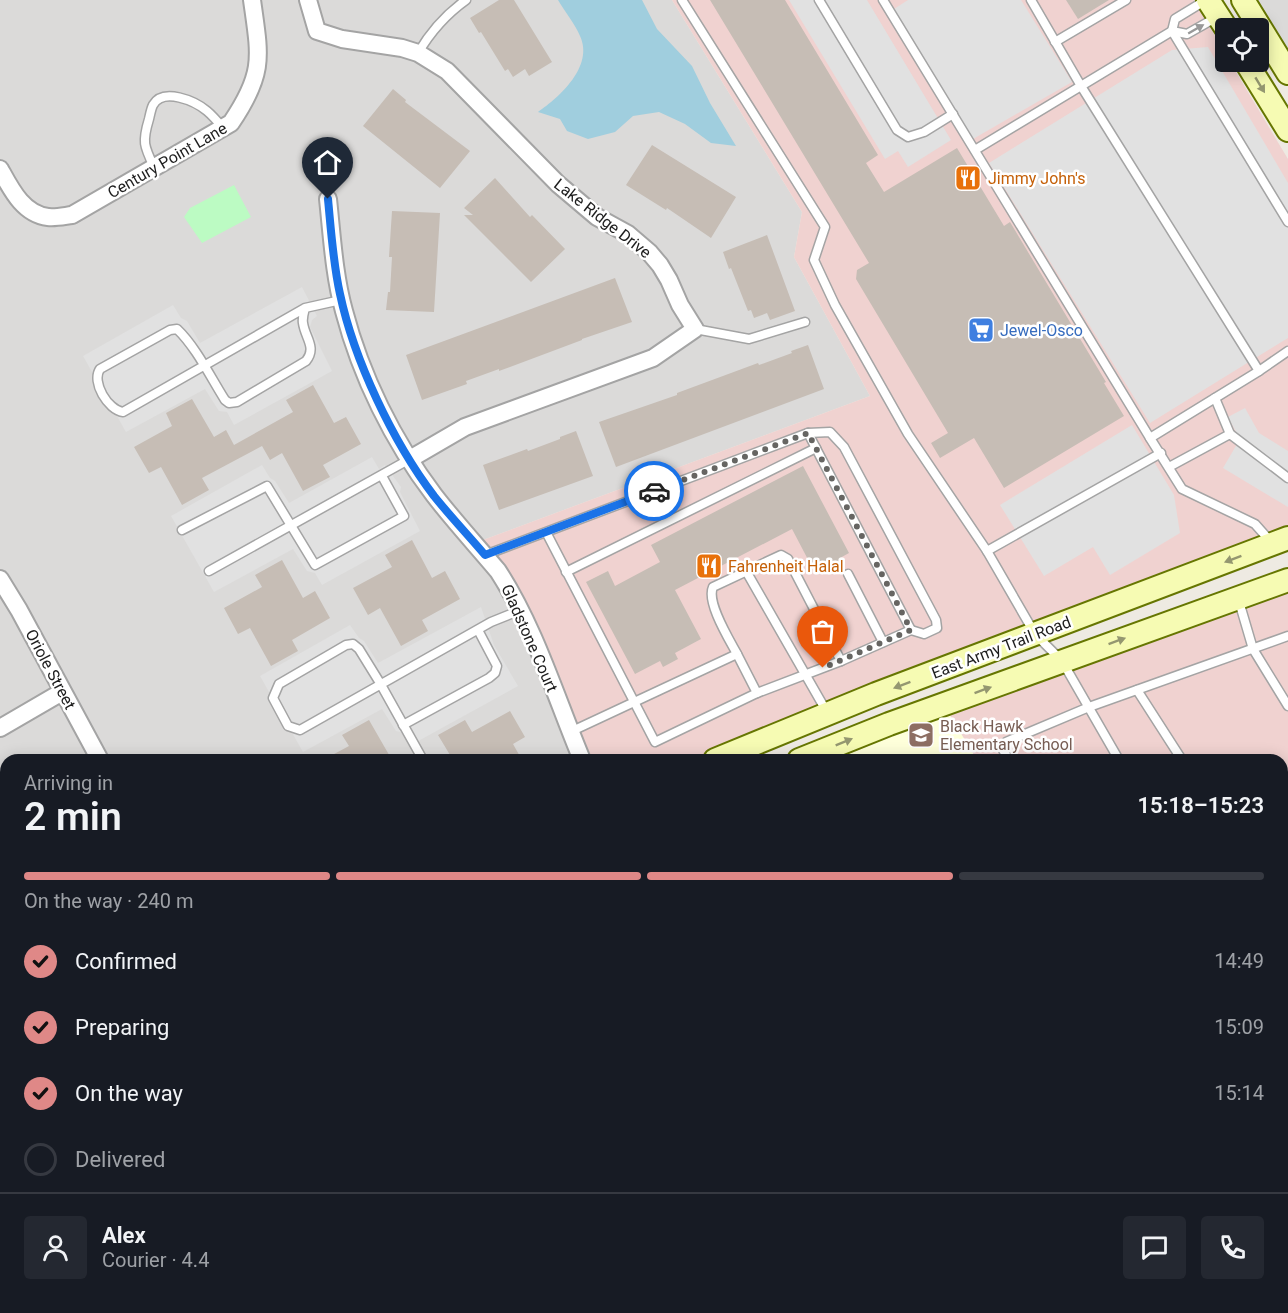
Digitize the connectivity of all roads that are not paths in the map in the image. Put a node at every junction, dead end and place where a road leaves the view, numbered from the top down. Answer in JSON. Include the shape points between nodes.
{"nodes":[{"id":1,"x":252,"y":0,"type":"edge"},
{"id":2,"x":308,"y":0,"type":"edge"},
{"id":3,"x":466,"y":0,"type":"edge"},
{"id":4,"x":682,"y":0,"type":"edge"},
{"id":5,"x":819,"y":0,"type":"edge"},
{"id":6,"x":883,"y":0,"type":"edge"},
{"id":7,"x":1031,"y":0,"type":"edge"},
{"id":8,"x":1126,"y":0,"type":"edge"},
{"id":9,"x":1243,"y":0,"type":"edge"},
{"id":10,"x":1215,"y":11,"type":"edge"},
{"id":11,"x":1172,"y":30,"type":"junction"},
{"id":12,"x":1055,"y":42,"type":"junction"},
{"id":13,"x":418,"y":53,"type":"junction"},
{"id":14,"x":1252,"y":72,"type":"edge"},
{"id":15,"x":1288,"y":73,"type":"edge"},
{"id":16,"x":1081,"y":86,"type":"junction"},
{"id":17,"x":953,"y":114,"type":"junction"},
{"id":18,"x":223,"y":128,"type":"junction"},
{"id":19,"x":1288,"y":130,"type":"edge"},
{"id":20,"x":975,"y":150,"type":"junction"},
{"id":21,"x":154,"y":167,"type":"junction"},
{"id":22,"x":0,"y":169,"type":"edge"},
{"id":23,"x":328,"y":199,"type":"dead end"},
{"id":24,"x":1288,"y":222,"type":"edge"},
{"id":25,"x":341,"y":300,"type":"junction"},
{"id":26,"x":306,"y":308,"type":"junction"},
{"id":27,"x":805,"y":322,"type":"dead end"},
{"id":28,"x":695,"y":328,"type":"junction"},
{"id":29,"x":1288,"y":351,"type":"edge"},
{"id":30,"x":203,"y":366,"type":"junction"},
{"id":31,"x":1259,"y":371,"type":"junction"},
{"id":32,"x":1215,"y":398,"type":"junction"},
{"id":33,"x":808,"y":433,"type":"junction"},
{"id":34,"x":1230,"y":435,"type":"junction"},
{"id":35,"x":1150,"y":438,"type":"junction"},
{"id":36,"x":816,"y":448,"type":"junction"},
{"id":37,"x":1161,"y":453,"type":"junction"},
{"id":38,"x":410,"y":459,"type":"junction"},
{"id":39,"x":1169,"y":467,"type":"junction"},
{"id":40,"x":382,"y":476,"type":"junction"},
{"id":41,"x":1288,"y":478,"type":"edge"},
{"id":42,"x":291,"y":526,"type":"junction"},
{"id":43,"x":182,"y":530,"type":"dead end"},
{"id":44,"x":546,"y":532,"type":"junction"},
{"id":45,"x":1280,"y":541,"type":"edge"},
{"id":46,"x":987,"y":551,"type":"junction"},
{"id":47,"x":485,"y":555,"type":"junction"},
{"id":48,"x":209,"y":571,"type":"dead end"},
{"id":49,"x":746,"y":571,"type":"junction"},
{"id":50,"x":566,"y":572,"type":"junction"},
{"id":51,"x":848,"y":574,"type":"dead end"},
{"id":52,"x":0,"y":579,"type":"edge"},
{"id":53,"x":1288,"y":580,"type":"edge"},
{"id":54,"x":1238,"y":598,"type":"junction"},
{"id":55,"x":520,"y":610,"type":"junction"},
{"id":56,"x":478,"y":630,"type":"junction"},
{"id":57,"x":911,"y":630,"type":"junction"},
{"id":58,"x":1035,"y":634,"type":"junction"},
{"id":59,"x":1288,"y":636,"type":"edge"},
{"id":60,"x":883,"y":642,"type":"junction"},
{"id":61,"x":1253,"y":649,"type":"junction"},
{"id":62,"x":737,"y":654,"type":"junction"},
{"id":63,"x":841,"y":661,"type":"junction"},
{"id":64,"x":1062,"y":661,"type":"junction"},
{"id":65,"x":805,"y":674,"type":"junction"},
{"id":66,"x":380,"y":683,"type":"junction"},
{"id":67,"x":1137,"y":690,"type":"junction"},
{"id":68,"x":62,"y":692,"type":"junction"},
{"id":69,"x":757,"y":693,"type":"junction"},
{"id":70,"x":635,"y":703,"type":"junction"},
{"id":71,"x":1288,"y":706,"type":"edge"},
{"id":72,"x":1089,"y":707,"type":"junction"},
{"id":73,"x":828,"y":714,"type":"junction"},
{"id":74,"x":403,"y":725,"type":"junction"},
{"id":75,"x":0,"y":728,"type":"edge"},
{"id":76,"x":570,"y":732,"type":"junction"},
{"id":77,"x":97,"y":754,"type":"edge"},
{"id":78,"x":420,"y":754,"type":"edge"},
{"id":79,"x":579,"y":754,"type":"edge"},
{"id":80,"x":730,"y":754,"type":"edge"},
{"id":81,"x":814,"y":754,"type":"edge"},
{"id":82,"x":1006,"y":754,"type":"edge"},
{"id":83,"x":1116,"y":754,"type":"edge"},
{"id":84,"x":1178,"y":754,"type":"edge"}],
"edges":[{"from":1,"to":18,"type":"street","name":"Century Point Lane","via":[[258,70],[248,98]]},
{"from":2,"to":13,"type":"street","name":"Lake Ridge Drive","via":[[317,31]]},
{"from":3,"to":13,"type":"lane","via":[[429,33]]},
{"from":4,"to":46,"type":"lane","via":[[825,227],[814,260],[835,305],[908,434]]},
{"from":5,"to":17,"type":"lane","via":[[897,130],[908,137]]},
{"from":6,"to":17,"type":"lane"},
{"from":7,"to":12,"type":"lane"},
{"from":8,"to":12,"type":"lane"},
{"from":9,"to":15,"type":"main road"},
{"from":11,"to":10,"type":"lane","one_way":true,"via":[[1187,34]]},
{"from":10,"to":11,"type":"lane","via":[[1175,19]]},
{"from":11,"to":16,"type":"lane"},
{"from":11,"to":24,"type":"lane"},
{"from":12,"to":16,"type":"lane"},
{"from":13,"to":28,"type":"street","name":"Lake Ridge Drive","via":[[447,70],[578,202],[649,252]]},
{"from":14,"to":19,"type":"main road","one_way":true},
{"from":16,"to":20,"type":"lane"},
{"from":16,"to":31,"type":"lane"},
{"from":17,"to":20,"type":"lane"},
{"from":18,"to":21,"type":"street","name":"Century Point Lane"},
{"from":18,"to":21,"type":"lane","via":[[196,104],[168,96],[158,99],[144,137]]},
{"from":20,"to":35,"type":"lane"},
{"from":21,"to":22,"type":"street","name":"Century Point Lane","via":[[72,215],[47,217],[27,209]]},
{"from":23,"to":25,"type":"street","name":"Gladstone Court"},
{"from":25,"to":26,"type":"lane"},
{"from":25,"to":38,"type":"street","name":"Gladstone Court","via":[[366,375]]},
{"from":26,"to":30,"type":"lane"},
{"from":26,"to":30,"type":"lane","via":[[302,321],[312,348],[310,356],[237,402],[225,400]]},
{"from":27,"to":28,"type":"lane","via":[[748,339]]},
{"from":28,"to":38,"type":"street","via":[[653,358],[465,427]]},
{"from":29,"to":31,"type":"lane"},
{"from":30,"to":30,"type":"lane","via":[[123,412],[111,406],[96,382],[100,369],[170,330],[177,329],[182,334]]},
{"from":31,"to":32,"type":"lane"},
{"from":32,"to":34,"type":"lane"},
{"from":32,"to":35,"type":"lane"},
{"from":33,"to":36,"type":"lane"},
{"from":33,"to":44,"type":"lane"},
{"from":33,"to":57,"type":"lane","via":[[830,432],[844,447],[936,620],[937,628],[924,634]]},
{"from":34,"to":39,"type":"lane"},
{"from":34,"to":41,"type":"lane"},
{"from":35,"to":37,"type":"lane"},
{"from":36,"to":50,"type":"lane"},
{"from":36,"to":57,"type":"lane"},
{"from":37,"to":39,"type":"lane"},
{"from":37,"to":46,"type":"lane"},
{"from":38,"to":40,"type":"lane"},
{"from":38,"to":47,"type":"street","name":"Gladstone Court","via":[[433,494]]},
{"from":39,"to":45,"type":"lane","via":[[1182,489],[1255,524]]},
{"from":40,"to":42,"type":"lane"},
{"from":40,"to":42,"type":"lane","via":[[404,516],[315,565]]},
{"from":42,"to":43,"type":"lane","via":[[267,486]]},
{"from":42,"to":48,"type":"lane"},
{"from":44,"to":47,"type":"lane"},
{"from":44,"to":50,"type":"lane"},
{"from":45,"to":58,"type":"main road","name":"East Army Trail Road","one_way":true},
{"from":46,"to":58,"type":"lane"},
{"from":47,"to":55,"type":"street","name":"Gladstone Court"},
{"from":49,"to":62,"type":"lane","via":[[713,586],[710,592]]},
{"from":49,"to":63,"type":"lane","via":[[781,555],[788,559]]},
{"from":49,"to":65,"type":"lane"},
{"from":50,"to":70,"type":"lane"},
{"from":51,"to":60,"type":"lane"},
{"from":52,"to":68,"type":"street","name":"Oriole Street"},
{"from":53,"to":54,"type":"main road","name":"East Army Trail Road"},
{"from":54,"to":61,"type":"lane"},
{"from":64,"to":54,"type":"main road","name":"East Army Trail Road","one_way":true},
{"from":55,"to":56,"type":"lane"},
{"from":55,"to":76,"type":"street","name":"Gladstone Court"},
{"from":56,"to":66,"type":"lane"},
{"from":56,"to":74,"type":"lane","via":[[497,666],[495,673]]},
{"from":57,"to":60,"type":"lane"},
{"from":58,"to":64,"type":"lane"},
{"from":58,"to":73,"type":"main road","name":"East Army Trail Road","one_way":true},
{"from":59,"to":61,"type":"lane"},
{"from":60,"to":63,"type":"lane"},
{"from":61,"to":67,"type":"lane"},
{"from":61,"to":71,"type":"lane"},
{"from":62,"to":69,"type":"lane"},
{"from":62,"to":70,"type":"lane"},
{"from":63,"to":65,"type":"lane"},
{"from":64,"to":72,"type":"lane"},
{"from":81,"to":64,"type":"main road","name":"East Army Trail Road","one_way":true},
{"from":65,"to":69,"type":"lane"},
{"from":65,"to":73,"type":"lane"},
{"from":66,"to":66,"type":"lane","via":[[300,730],[288,726],[273,698],[279,684],[353,644]]},
{"from":66,"to":74,"type":"lane"},
{"from":67,"to":72,"type":"lane"},
{"from":67,"to":84,"type":"lane"},
{"from":68,"to":75,"type":"street"},
{"from":68,"to":77,"type":"street","name":"Oriole Street"},
{"from":69,"to":70,"type":"lane","via":[[655,742]]},
{"from":70,"to":76,"type":"lane"},
{"from":72,"to":82,"type":"lane","via":[[1006,742]]},
{"from":72,"to":83,"type":"lane"},
{"from":73,"to":80,"type":"main road","name":"East Army Trail Road"},
{"from":74,"to":78,"type":"lane"},
{"from":76,"to":79,"type":"street","name":"Gladstone Court"}]}
